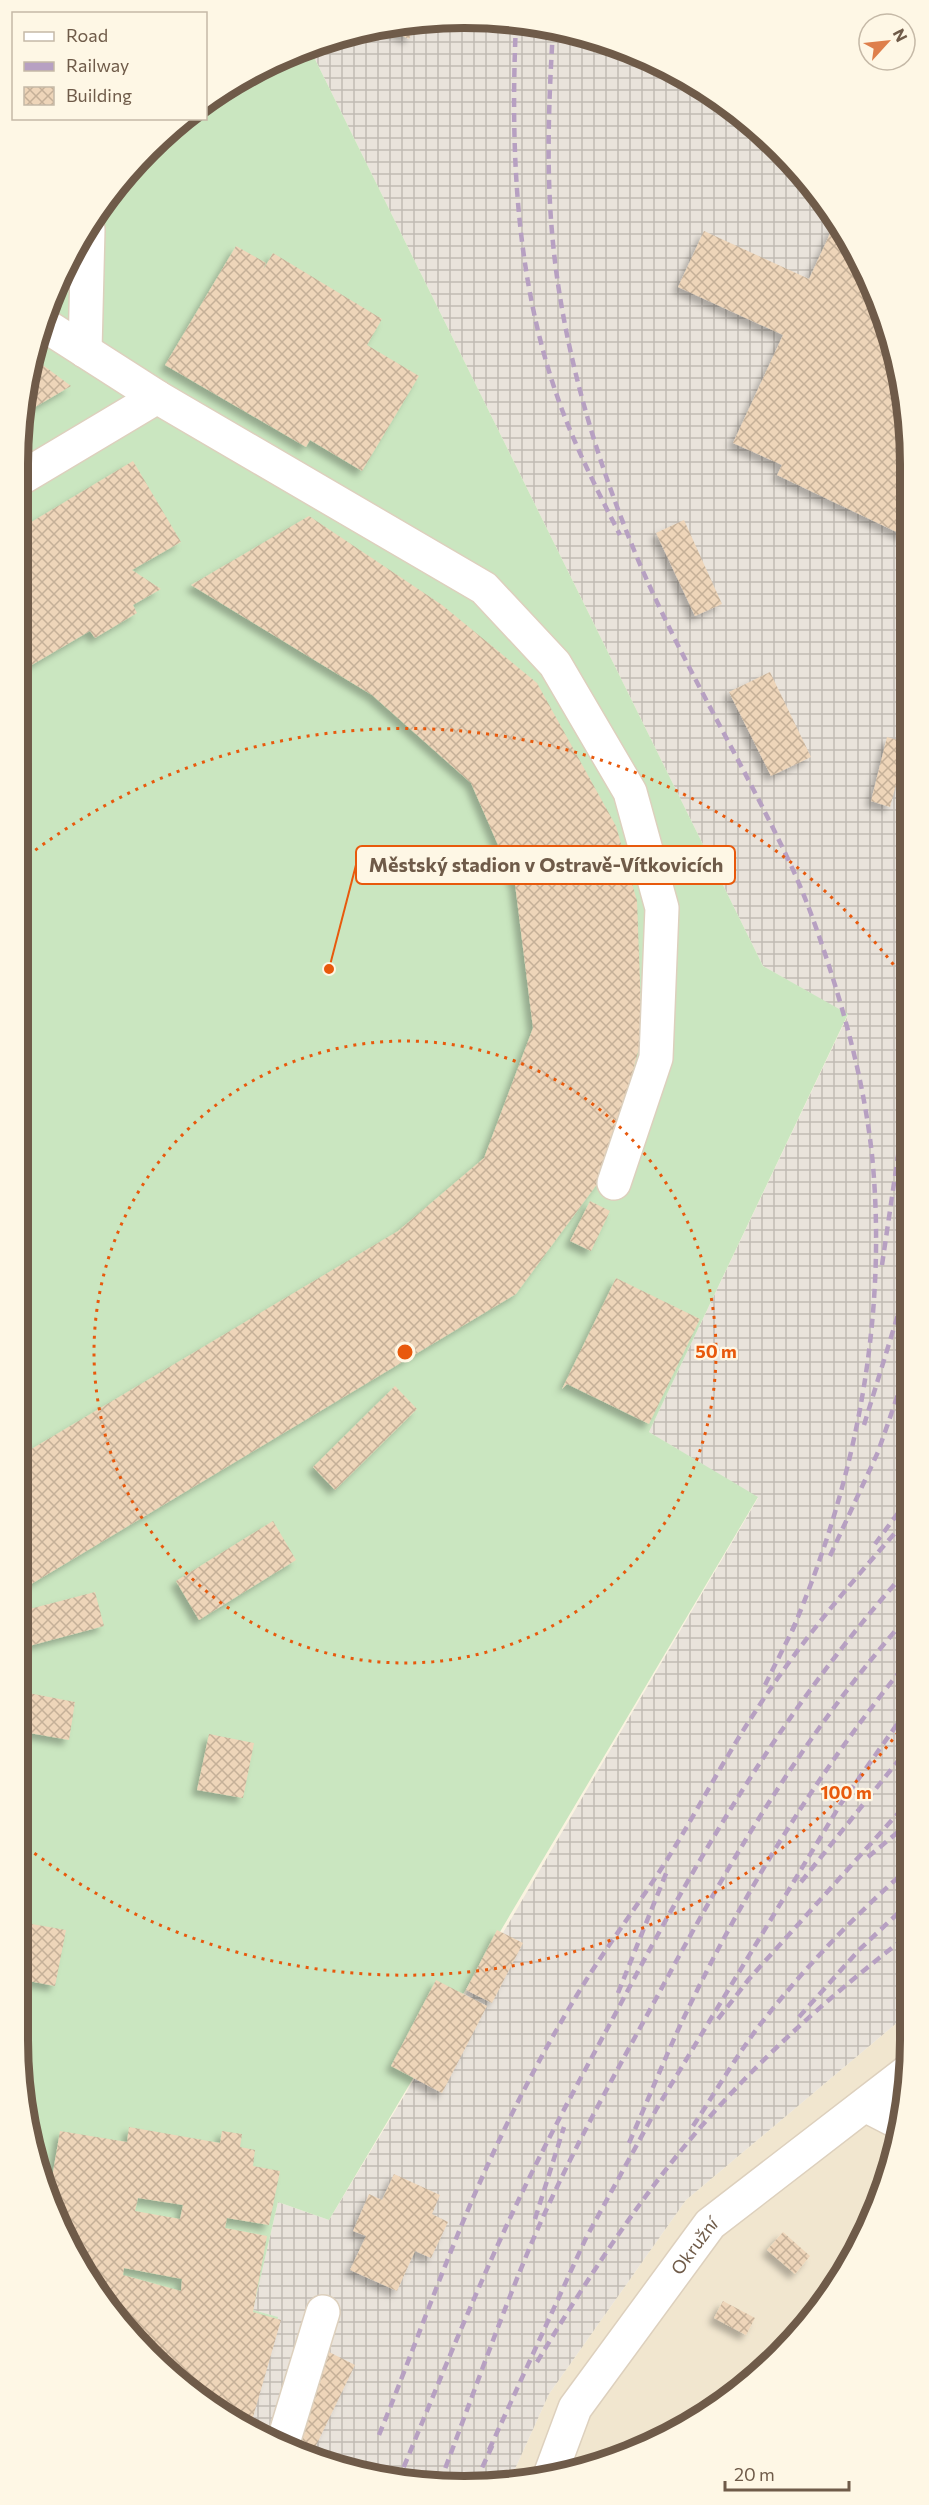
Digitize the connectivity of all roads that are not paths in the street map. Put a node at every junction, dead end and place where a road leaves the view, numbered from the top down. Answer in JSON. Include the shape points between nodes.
{"nodes":[{"id":1,"x":88,"y":245,"type":"edge"},
{"id":2,"x":50,"y":329,"type":"edge"},
{"id":3,"x":85,"y":351,"type":"junction"},
{"id":4,"x":157,"y":397,"type":"junction"},
{"id":5,"x":28,"y":474,"type":"edge"},
{"id":6,"x":614,"y":1184,"type":"dead end"},
{"id":7,"x":899,"y":2078,"type":"edge"},
{"id":8,"x":865,"y":2105,"type":"junction"},
{"id":9,"x":893,"y":2119,"type":"edge"},
{"id":10,"x":322,"y":2312,"type":"dead end"},
{"id":11,"x":285,"y":2437,"type":"edge"},
{"id":12,"x":553,"y":2467,"type":"edge"}],
"edges":[{"from":1,"to":3,"type":"street"},
{"from":2,"to":3,"type":"street"},
{"from":3,"to":4,"type":"street"},
{"from":4,"to":5,"type":"street"},
{"from":4,"to":6,"type":"street","via":[[484,588],[555,664],[630,792],[662,909],[656,1058]]},
{"from":7,"to":8,"type":"street","name":"Okružní"},
{"from":8,"to":9,"type":"street"},
{"from":8,"to":12,"type":"street","name":"Okružní","via":[[710,2224],[575,2408]]},
{"from":10,"to":11,"type":"street"}]}
